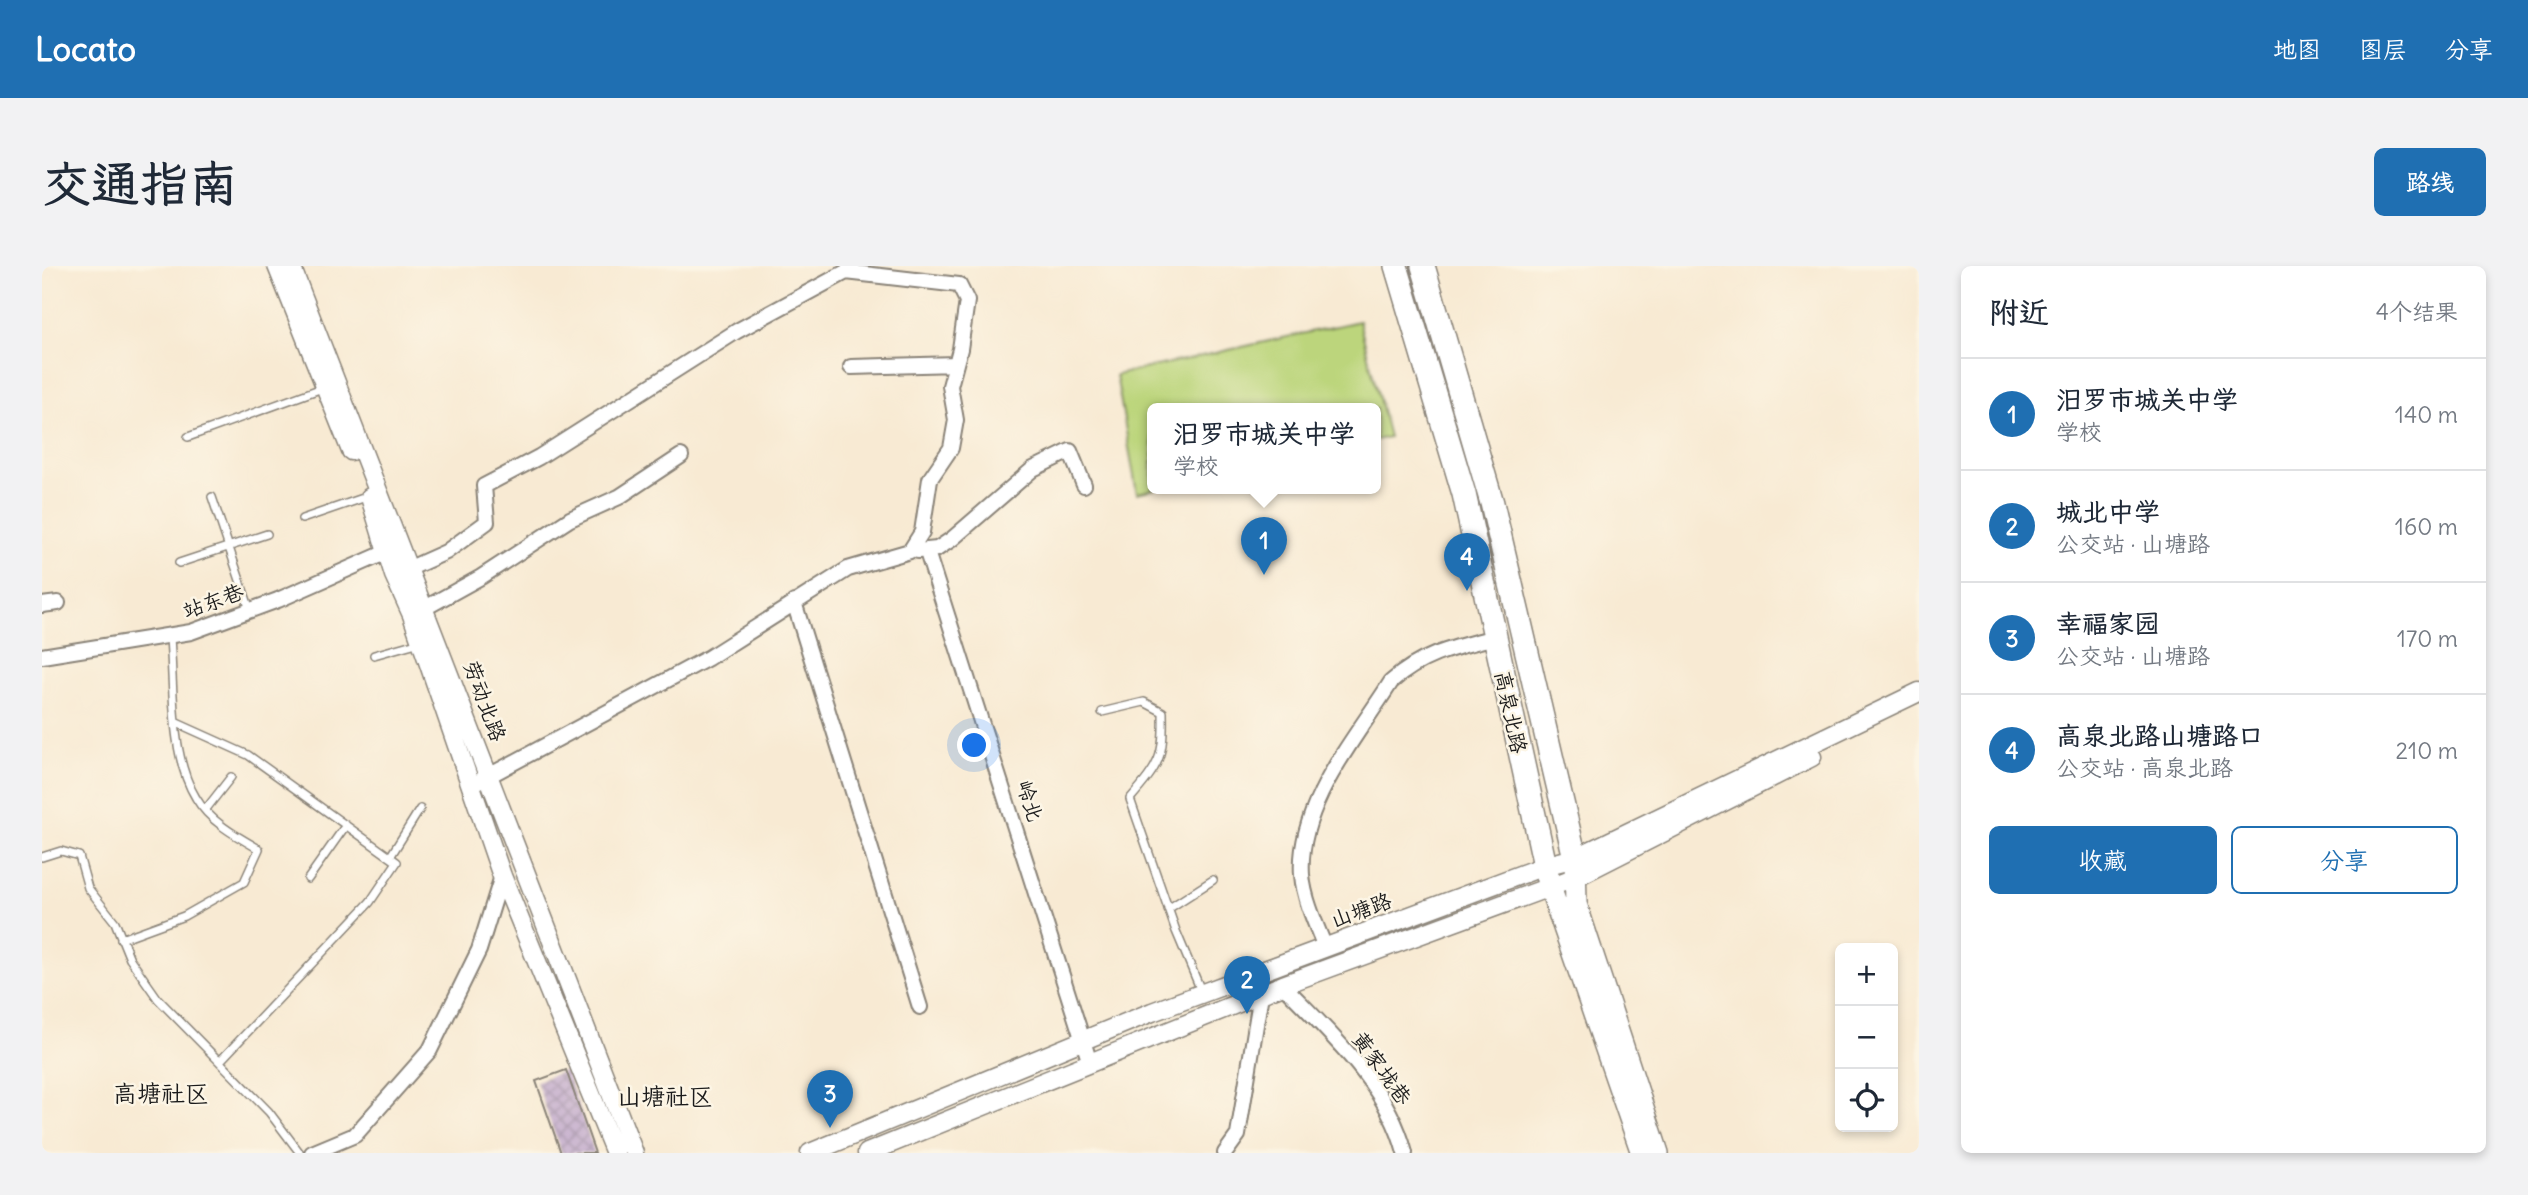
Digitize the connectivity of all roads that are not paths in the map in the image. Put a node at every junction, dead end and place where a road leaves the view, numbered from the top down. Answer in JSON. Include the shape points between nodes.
{"nodes":[{"id":1,"x":277,"y":266,"type":"edge"},
{"id":2,"x":291,"y":266,"type":"edge"},
{"id":3,"x":1396,"y":266,"type":"edge"},
{"id":4,"x":1423,"y":266,"type":"edge"},
{"id":5,"x":956,"y":364,"type":"junction"},
{"id":6,"x":851,"y":368,"type":"dead end"},
{"id":7,"x":325,"y":387,"type":"junction"},
{"id":8,"x":188,"y":438,"type":"dead end"},
{"id":9,"x":681,"y":456,"type":"dead end"},
{"id":10,"x":1084,"y":485,"type":"dead end"},
{"id":11,"x":370,"y":496,"type":"junction"},
{"id":12,"x":212,"y":497,"type":"dead end"},
{"id":13,"x":302,"y":519,"type":"dead end"},
{"id":14,"x":267,"y":534,"type":"dead end"},
{"id":15,"x":230,"y":546,"type":"junction"},
{"id":16,"x":389,"y":551,"type":"junction"},
{"id":17,"x":910,"y":551,"type":"junction"},
{"id":18,"x":928,"y":552,"type":"junction"},
{"id":19,"x":179,"y":564,"type":"dead end"},
{"id":20,"x":402,"y":571,"type":"junction"},
{"id":21,"x":794,"y":602,"type":"junction"},
{"id":22,"x":58,"y":603,"type":"dead end"},
{"id":23,"x":42,"y":605,"type":"edge"},
{"id":24,"x":250,"y":610,"type":"junction"},
{"id":25,"x":419,"y":612,"type":"junction"},
{"id":26,"x":1494,"y":637,"type":"junction"},
{"id":27,"x":170,"y":638,"type":"junction"},
{"id":28,"x":421,"y":642,"type":"junction"},
{"id":29,"x":42,"y":656,"type":"edge"},
{"id":30,"x":374,"y":656,"type":"dead end"},
{"id":31,"x":1919,"y":692,"type":"edge"},
{"id":32,"x":1919,"y":703,"type":"edge"},
{"id":33,"x":1102,"y":712,"type":"dead end"},
{"id":34,"x":177,"y":723,"type":"junction"},
{"id":35,"x":489,"y":776,"type":"junction"},
{"id":36,"x":231,"y":777,"type":"dead end"},
{"id":37,"x":470,"y":786,"type":"junction"},
{"id":38,"x":205,"y":809,"type":"junction"},
{"id":39,"x":420,"y":809,"type":"dead end"},
{"id":40,"x":345,"y":825,"type":"junction"},
{"id":41,"x":42,"y":857,"type":"edge"},
{"id":42,"x":390,"y":857,"type":"junction"},
{"id":43,"x":1574,"y":868,"type":"junction"},
{"id":44,"x":1547,"y":875,"type":"junction"},
{"id":45,"x":502,"y":876,"type":"junction"},
{"id":46,"x":308,"y":879,"type":"dead end"},
{"id":47,"x":1213,"y":880,"type":"dead end"},
{"id":48,"x":1168,"y":909,"type":"junction"},
{"id":49,"x":121,"y":939,"type":"junction"},
{"id":50,"x":1325,"y":947,"type":"junction"},
{"id":51,"x":1283,"y":985,"type":"junction"},
{"id":52,"x":1202,"y":993,"type":"junction"},
{"id":53,"x":1261,"y":993,"type":"junction"},
{"id":54,"x":920,"y":1007,"type":"dead end"},
{"id":55,"x":1084,"y":1039,"type":"junction"},
{"id":56,"x":221,"y":1060,"type":"junction"},
{"id":57,"x":1090,"y":1063,"type":"junction"},
{"id":58,"x":300,"y":1153,"type":"edge"},
{"id":59,"x":312,"y":1153,"type":"edge"},
{"id":60,"x":615,"y":1153,"type":"edge"},
{"id":61,"x":634,"y":1153,"type":"edge"},
{"id":62,"x":810,"y":1153,"type":"edge"},
{"id":63,"x":867,"y":1153,"type":"edge"},
{"id":64,"x":1225,"y":1153,"type":"edge"},
{"id":65,"x":1405,"y":1153,"type":"edge"},
{"id":66,"x":1642,"y":1153,"type":"edge"},
{"id":67,"x":1658,"y":1153,"type":"edge"}],
"edges":[{"from":1,"to":7,"type":"street","name":"劳动北路"},
{"from":2,"to":20,"type":"street","name":"劳动北路"},
{"from":3,"to":26,"type":"main road","name":"高泉北路","via":[[1464,494]]},
{"from":4,"to":43,"type":"main road","name":"高泉北路","via":[[1492,503]]},
{"from":5,"to":6,"type":"street"},
{"from":5,"to":17,"type":"street","via":[[950,386],[956,421],[951,448],[930,479],[922,532]]},
{"from":5,"to":20,"type":"street","via":[[967,300],[959,285],[846,272],[737,331],[539,457],[484,486],[487,522],[446,552]]},
{"from":7,"to":8,"type":"lane"},
{"from":7,"to":11,"type":"street","name":"劳动北路"},
{"from":9,"to":25,"type":"street","via":[[619,497],[570,519],[481,578]]},
{"from":10,"to":18,"type":"street","via":[[1070,451],[1033,469],[960,533]]},
{"from":11,"to":13,"type":"lane"},
{"from":11,"to":16,"type":"street","name":"劳动北路"},
{"from":12,"to":15,"type":"lane"},
{"from":14,"to":15,"type":"lane"},
{"from":15,"to":19,"type":"lane"},
{"from":15,"to":24,"type":"lane"},
{"from":16,"to":20,"type":"street","name":"劳动北路"},
{"from":16,"to":24,"type":"street","name":"站东巷"},
{"from":17,"to":18,"type":"street"},
{"from":17,"to":21,"type":"street","via":[[848,569]]},
{"from":18,"to":55,"type":"street","name":"岭北"},
{"from":20,"to":25,"type":"street","name":"劳动北路"},
{"from":21,"to":35,"type":"street","via":[[708,658]]},
{"from":21,"to":54,"type":"street"},
{"from":22,"to":23,"type":"street"},
{"from":24,"to":27,"type":"street","name":"站东巷"},
{"from":25,"to":28,"type":"street","name":"劳动北路"},
{"from":25,"to":35,"type":"street","name":"劳动北路"},
{"from":26,"to":44,"type":"main road","name":"高泉北路"},
{"from":26,"to":50,"type":"street","via":[[1436,652],[1391,682],[1326,785],[1303,841],[1302,865]]},
{"from":27,"to":29,"type":"street","name":"站东巷"},
{"from":27,"to":34,"type":"lane"},
{"from":28,"to":30,"type":"lane"},
{"from":28,"to":37,"type":"street","name":"劳动北路"},
{"from":31,"to":43,"type":"street","name":"山塘路"},
{"from":32,"to":43,"type":"street","name":"山塘路"},
{"from":33,"to":48,"type":"lane","via":[[1144,702],[1163,712],[1164,750],[1153,772],[1130,799]]},
{"from":34,"to":38,"type":"lane","via":[[177,751],[196,799]]},
{"from":34,"to":40,"type":"lane","via":[[248,755]]},
{"from":35,"to":37,"type":"street"},
{"from":35,"to":61,"type":"street","name":"劳动北路"},
{"from":36,"to":38,"type":"lane"},
{"from":37,"to":45,"type":"street","name":"劳动北路"},
{"from":38,"to":49,"type":"lane","via":[[227,830],[259,849],[244,882],[184,916]]},
{"from":39,"to":42,"type":"lane"},
{"from":40,"to":42,"type":"lane"},
{"from":40,"to":46,"type":"lane"},
{"from":41,"to":49,"type":"lane","via":[[61,851],[79,856],[88,888],[115,922]]},
{"from":42,"to":56,"type":"lane","via":[[397,862],[370,902]]},
{"from":43,"to":44,"type":"street","name":"山塘路"},
{"from":43,"to":67,"type":"main road","name":"高泉北路","via":[[1576,904]]},
{"from":44,"to":50,"type":"street","name":"山塘路"},
{"from":44,"to":51,"type":"street","name":"山塘路"},
{"from":44,"to":66,"type":"main road","name":"高泉北路"},
{"from":45,"to":59,"type":"street","via":[[480,950],[430,1050],[355,1135]]},
{"from":45,"to":60,"type":"street","name":"劳动北路"},
{"from":47,"to":48,"type":"lane"},
{"from":48,"to":52,"type":"lane"},
{"from":49,"to":56,"type":"lane","via":[[159,999]]},
{"from":50,"to":52,"type":"street","name":"山塘路"},
{"from":51,"to":53,"type":"street","name":"山塘路"},
{"from":51,"to":65,"type":"street","name":"黄家垅巷","via":[[1356,1060],[1398,1126]]},
{"from":52,"to":55,"type":"street","name":"山塘路"},
{"from":53,"to":57,"type":"street","name":"山塘路"},
{"from":53,"to":64,"type":"street","via":[[1238,1135]]},
{"from":55,"to":57,"type":"street","name":"岭北"},
{"from":55,"to":62,"type":"street","name":"山塘路"},
{"from":56,"to":58,"type":"lane"},
{"from":57,"to":63,"type":"street","name":"山塘路"}]}
